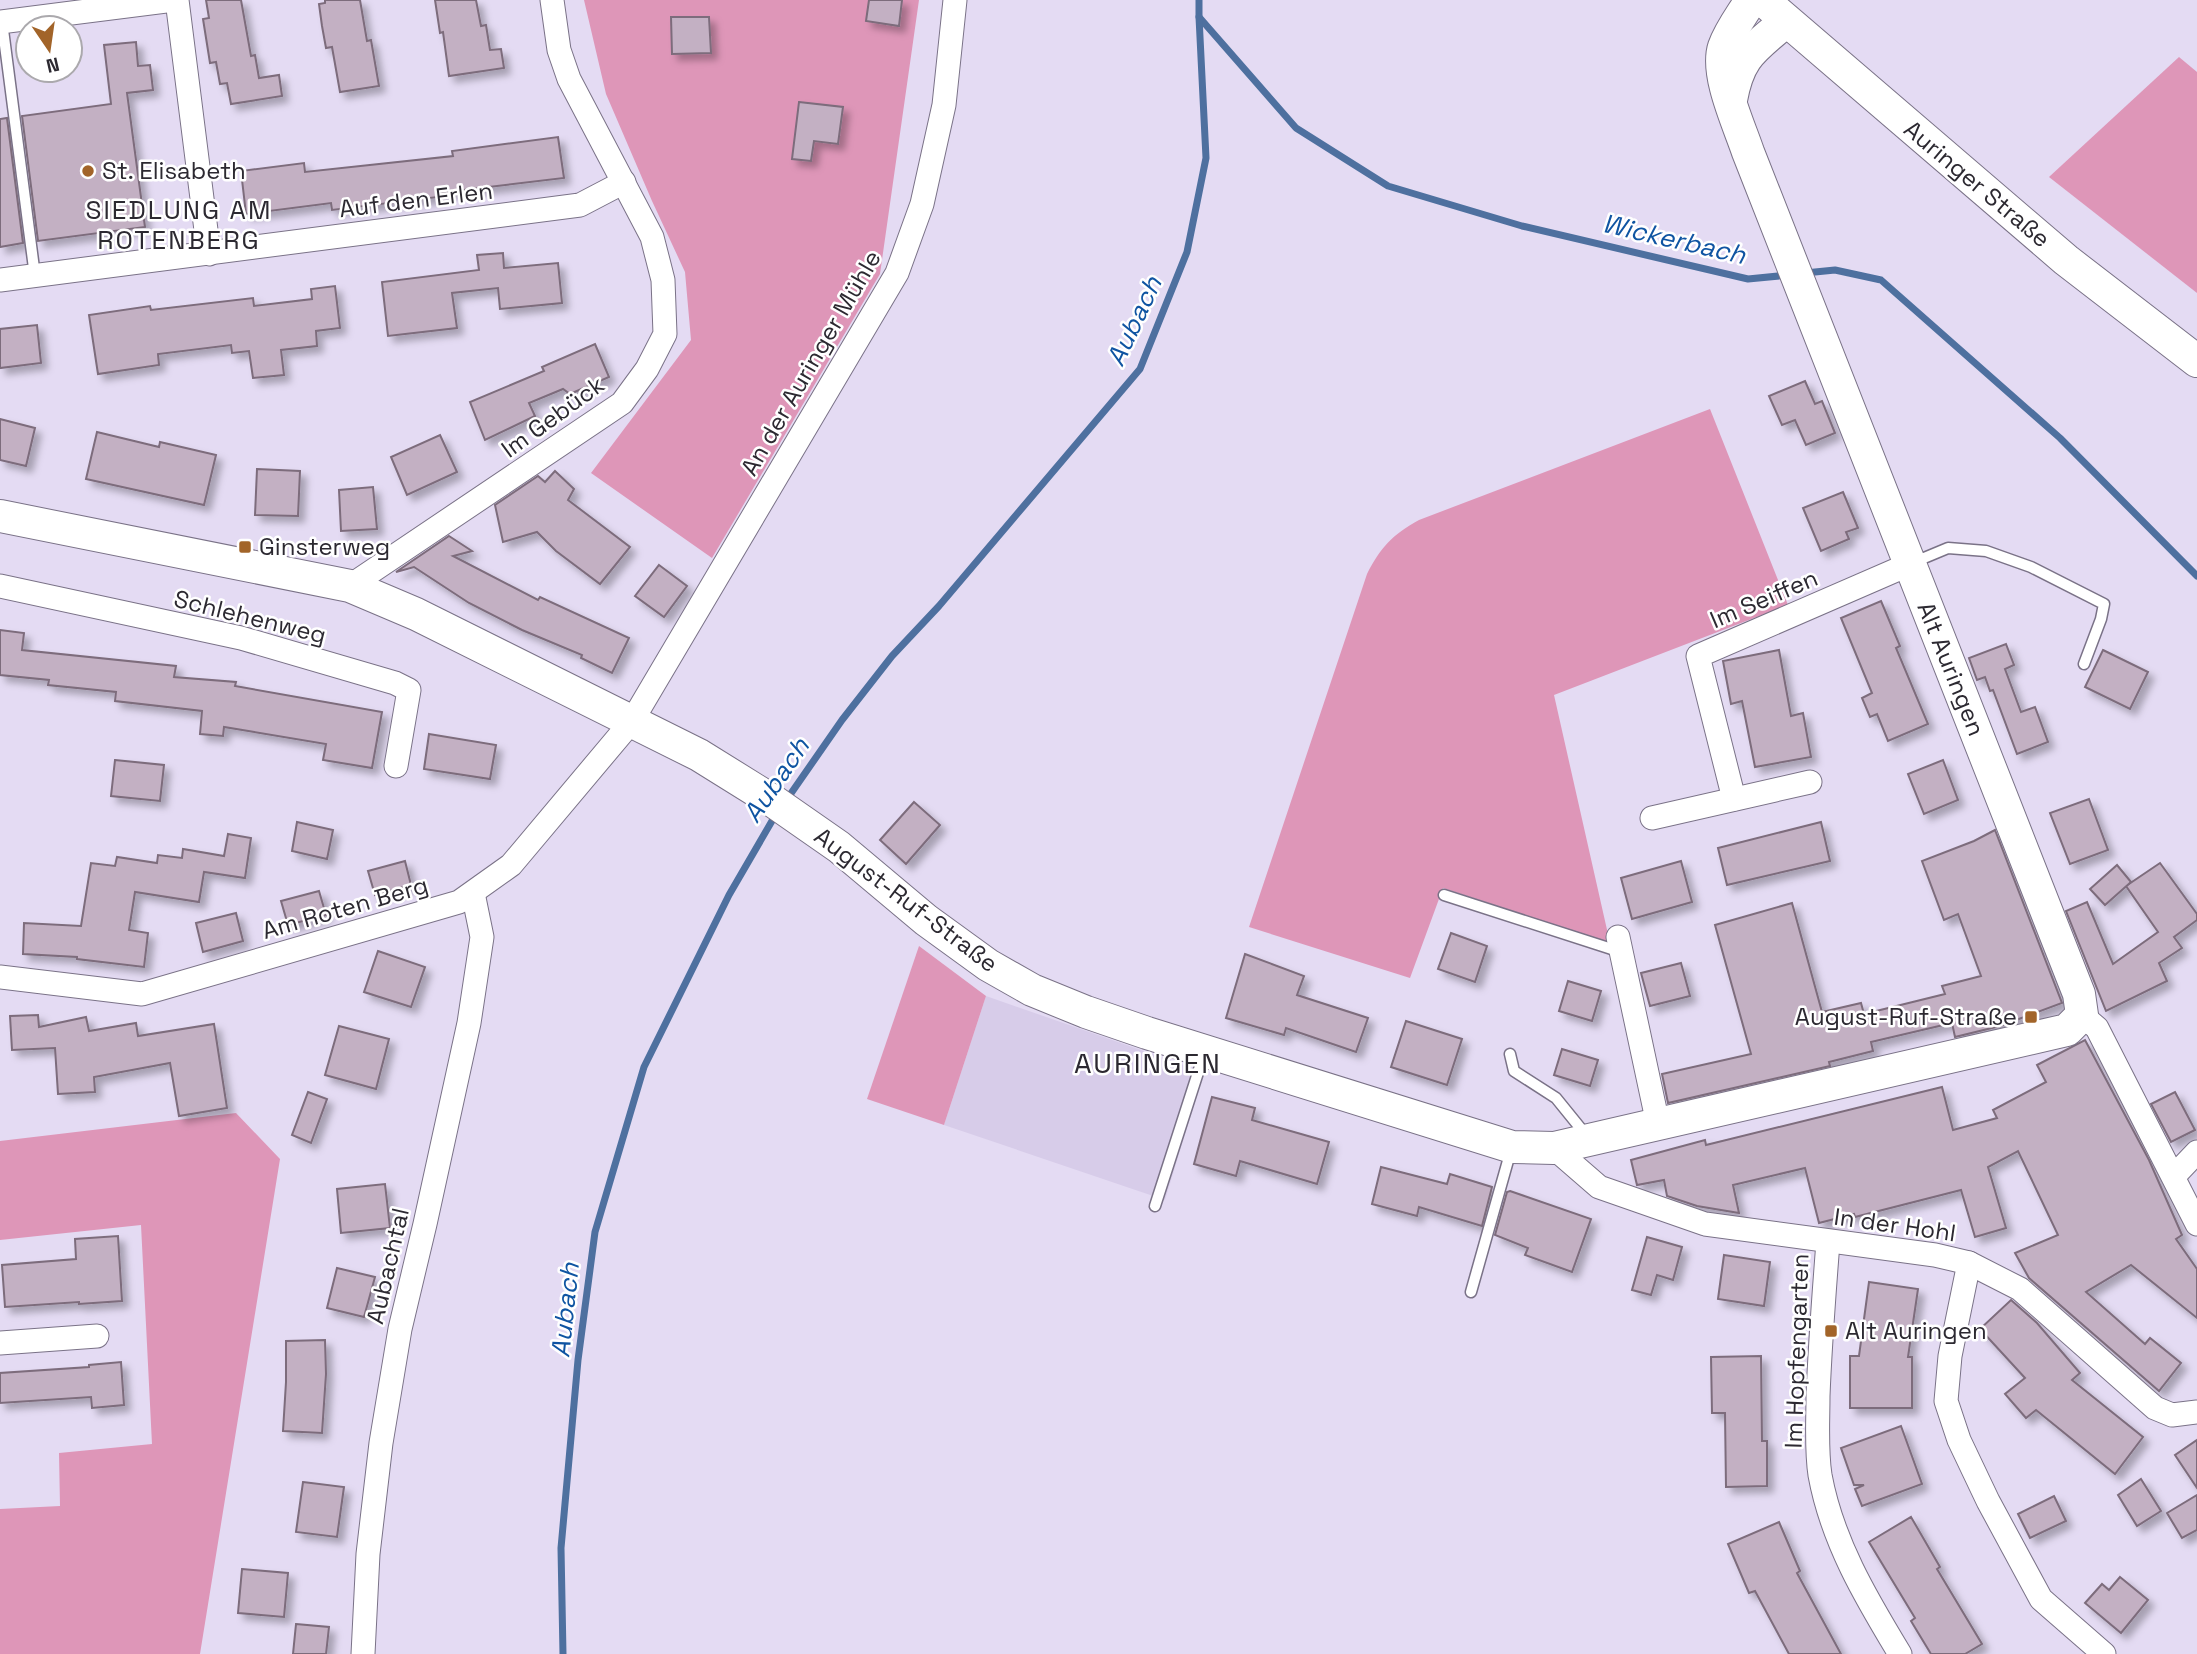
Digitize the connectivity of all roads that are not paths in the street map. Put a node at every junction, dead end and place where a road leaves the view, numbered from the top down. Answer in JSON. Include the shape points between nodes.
{"nodes":[{"id":1,"x":175,"y":0,"type":"edge"},
{"id":2,"x":552,"y":0,"type":"edge"},
{"id":3,"x":955,"y":0,"type":"edge"},
{"id":4,"x":1751,"y":0,"type":"edge"},
{"id":5,"x":1763,"y":0,"type":"edge"},
{"id":6,"x":1786,"y":21,"type":"junction"},
{"id":7,"x":1,"y":22,"type":"edge"},
{"id":8,"x":1731,"y":100,"type":"junction"},
{"id":9,"x":624,"y":182,"type":"junction"},
{"id":10,"x":209,"y":254,"type":"junction"},
{"id":11,"x":35,"y":276,"type":"junction"},
{"id":12,"x":0,"y":280,"type":"edge"},
{"id":13,"x":2197,"y":360,"type":"edge"},
{"id":14,"x":0,"y":516,"type":"edge"},
{"id":15,"x":1910,"y":564,"type":"junction"},
{"id":16,"x":0,"y":586,"type":"edge"},
{"id":17,"x":350,"y":586,"type":"junction"},
{"id":18,"x":2084,"y":664,"type":"dead end"},
{"id":19,"x":632,"y":721,"type":"junction"},
{"id":20,"x":396,"y":766,"type":"dead end"},
{"id":21,"x":1810,"y":782,"type":"dead end"},
{"id":22,"x":1734,"y":799,"type":"junction"},
{"id":23,"x":1652,"y":818,"type":"dead end"},
{"id":24,"x":473,"y":894,"type":"junction"},
{"id":25,"x":1444,"y":895,"type":"dead end"},
{"id":26,"x":1619,"y":944,"type":"joint"},
{"id":27,"x":0,"y":977,"type":"edge"},
{"id":28,"x":2082,"y":1015,"type":"junction"},
{"id":29,"x":1205,"y":1051,"type":"junction"},
{"id":30,"x":1510,"y":1054,"type":"dead end"},
{"id":31,"x":1658,"y":1124,"type":"junction"},
{"id":32,"x":1590,"y":1140,"type":"junction"},
{"id":33,"x":1512,"y":1147,"type":"junction"},
{"id":34,"x":1554,"y":1148,"type":"junction"},
{"id":35,"x":2197,"y":1152,"type":"edge"},
{"id":36,"x":2174,"y":1176,"type":"junction"},
{"id":37,"x":1155,"y":1206,"type":"dead end"},
{"id":38,"x":2197,"y":1224,"type":"edge"},
{"id":39,"x":1828,"y":1242,"type":"junction"},
{"id":40,"x":1969,"y":1263,"type":"junction"},
{"id":41,"x":1471,"y":1292,"type":"dead end"},
{"id":42,"x":97,"y":1336,"type":"dead end"},
{"id":43,"x":0,"y":1343,"type":"edge"},
{"id":44,"x":2197,"y":1412,"type":"edge"},
{"id":45,"x":363,"y":1654,"type":"edge"},
{"id":46,"x":1900,"y":1654,"type":"edge"},
{"id":47,"x":2104,"y":1654,"type":"edge"}],
"edges":[{"from":1,"to":7,"type":"street"},
{"from":1,"to":10,"type":"street"},
{"from":2,"to":9,"type":"street","name":"Im Gebück","via":[[559,50],[569,79]]},
{"from":3,"to":19,"type":"street","name":"An der Auringer Mühle","via":[[944,105],[922,204],[897,273]]},
{"from":4,"to":8,"type":"street","name":"Alt Auringen","via":[[1729,35],[1720,63]]},
{"from":5,"to":6,"type":"street","name":"Auringer Straße"},
{"from":6,"to":8,"type":"street","via":[[1743,61]]},
{"from":6,"to":13,"type":"street","name":"Auringer Straße","via":[[2066,260]]},
{"from":7,"to":11,"type":"lane"},
{"from":8,"to":15,"type":"street","name":"Alt Auringen"},
{"from":9,"to":10,"type":"street","name":"Auf den Erlen","via":[[580,205]]},
{"from":9,"to":17,"type":"street","name":"Im Gebück","via":[[652,237],[663,280],[665,334],[647,369],[622,403]]},
{"from":10,"to":11,"type":"street","name":"Auf den Erlen"},
{"from":11,"to":12,"type":"street","name":"Auf den Erlen"},
{"from":14,"to":17,"type":"street","name":"August-Ruf-Straße"},
{"from":15,"to":18,"type":"lane","via":[[1948,548],[1986,551],[2031,566],[2104,604]]},
{"from":15,"to":22,"type":"street","name":"Im Seiffen","via":[[1698,656]]},
{"from":15,"to":28,"type":"street","name":"Alt Auringen","via":[[2079,994]]},
{"from":16,"to":20,"type":"street","name":"Schlehenweg","via":[[240,638],[395,683],[409,690]]},
{"from":17,"to":19,"type":"street","name":"August-Ruf-Straße"},
{"from":19,"to":24,"type":"street","name":"Am Roten Berg","via":[[511,865]]},
{"from":19,"to":29,"type":"street","name":"August-Ruf-Straße","via":[[699,755],[785,809],[988,965],[1032,990],[1086,1012]]},
{"from":21,"to":22,"type":"street"},
{"from":22,"to":23,"type":"street"},
{"from":24,"to":27,"type":"street","name":"Am Roten Berg","via":[[459,902],[142,994]]},
{"from":24,"to":45,"type":"street","name":"Aubachtal","via":[[482,937],[469,1023],[398,1342],[381,1443],[368,1554]]},
{"from":25,"to":26,"type":"lane"},
{"from":26,"to":31,"type":"street"},
{"from":28,"to":31,"type":"street","name":"August-Ruf-Straße","via":[[2067,1030]]},
{"from":28,"to":36,"type":"street","name":"Alt Auringen","via":[[2097,1028]]},
{"from":29,"to":33,"type":"street","name":"August-Ruf-Straße"},
{"from":29,"to":37,"type":"lane"},
{"from":30,"to":32,"type":"lane","via":[[1514,1071],[1556,1098]]},
{"from":31,"to":32,"type":"street","name":"August-Ruf-Straße"},
{"from":32,"to":34,"type":"street","name":"August-Ruf-Straße"},
{"from":33,"to":34,"type":"street","name":"August-Ruf-Straße"},
{"from":33,"to":41,"type":"lane"},
{"from":34,"to":39,"type":"street","name":"In der Hohl","via":[[1599,1187],[1705,1224]]},
{"from":35,"to":36,"type":"street"},
{"from":36,"to":38,"type":"street","name":"Alt Auringen"},
{"from":39,"to":40,"type":"street","name":"In der Hohl"},
{"from":39,"to":46,"type":"street","name":"Im Hopfengarten","via":[[1820,1346],[1820,1475],[1860,1589]]},
{"from":40,"to":44,"type":"street","name":"In der Hohl","via":[[2020,1289],[2155,1408],[2172,1415]]},
{"from":40,"to":47,"type":"street","via":[[1946,1401],[1959,1440],[2042,1599]]},
{"from":42,"to":43,"type":"street"}]}
